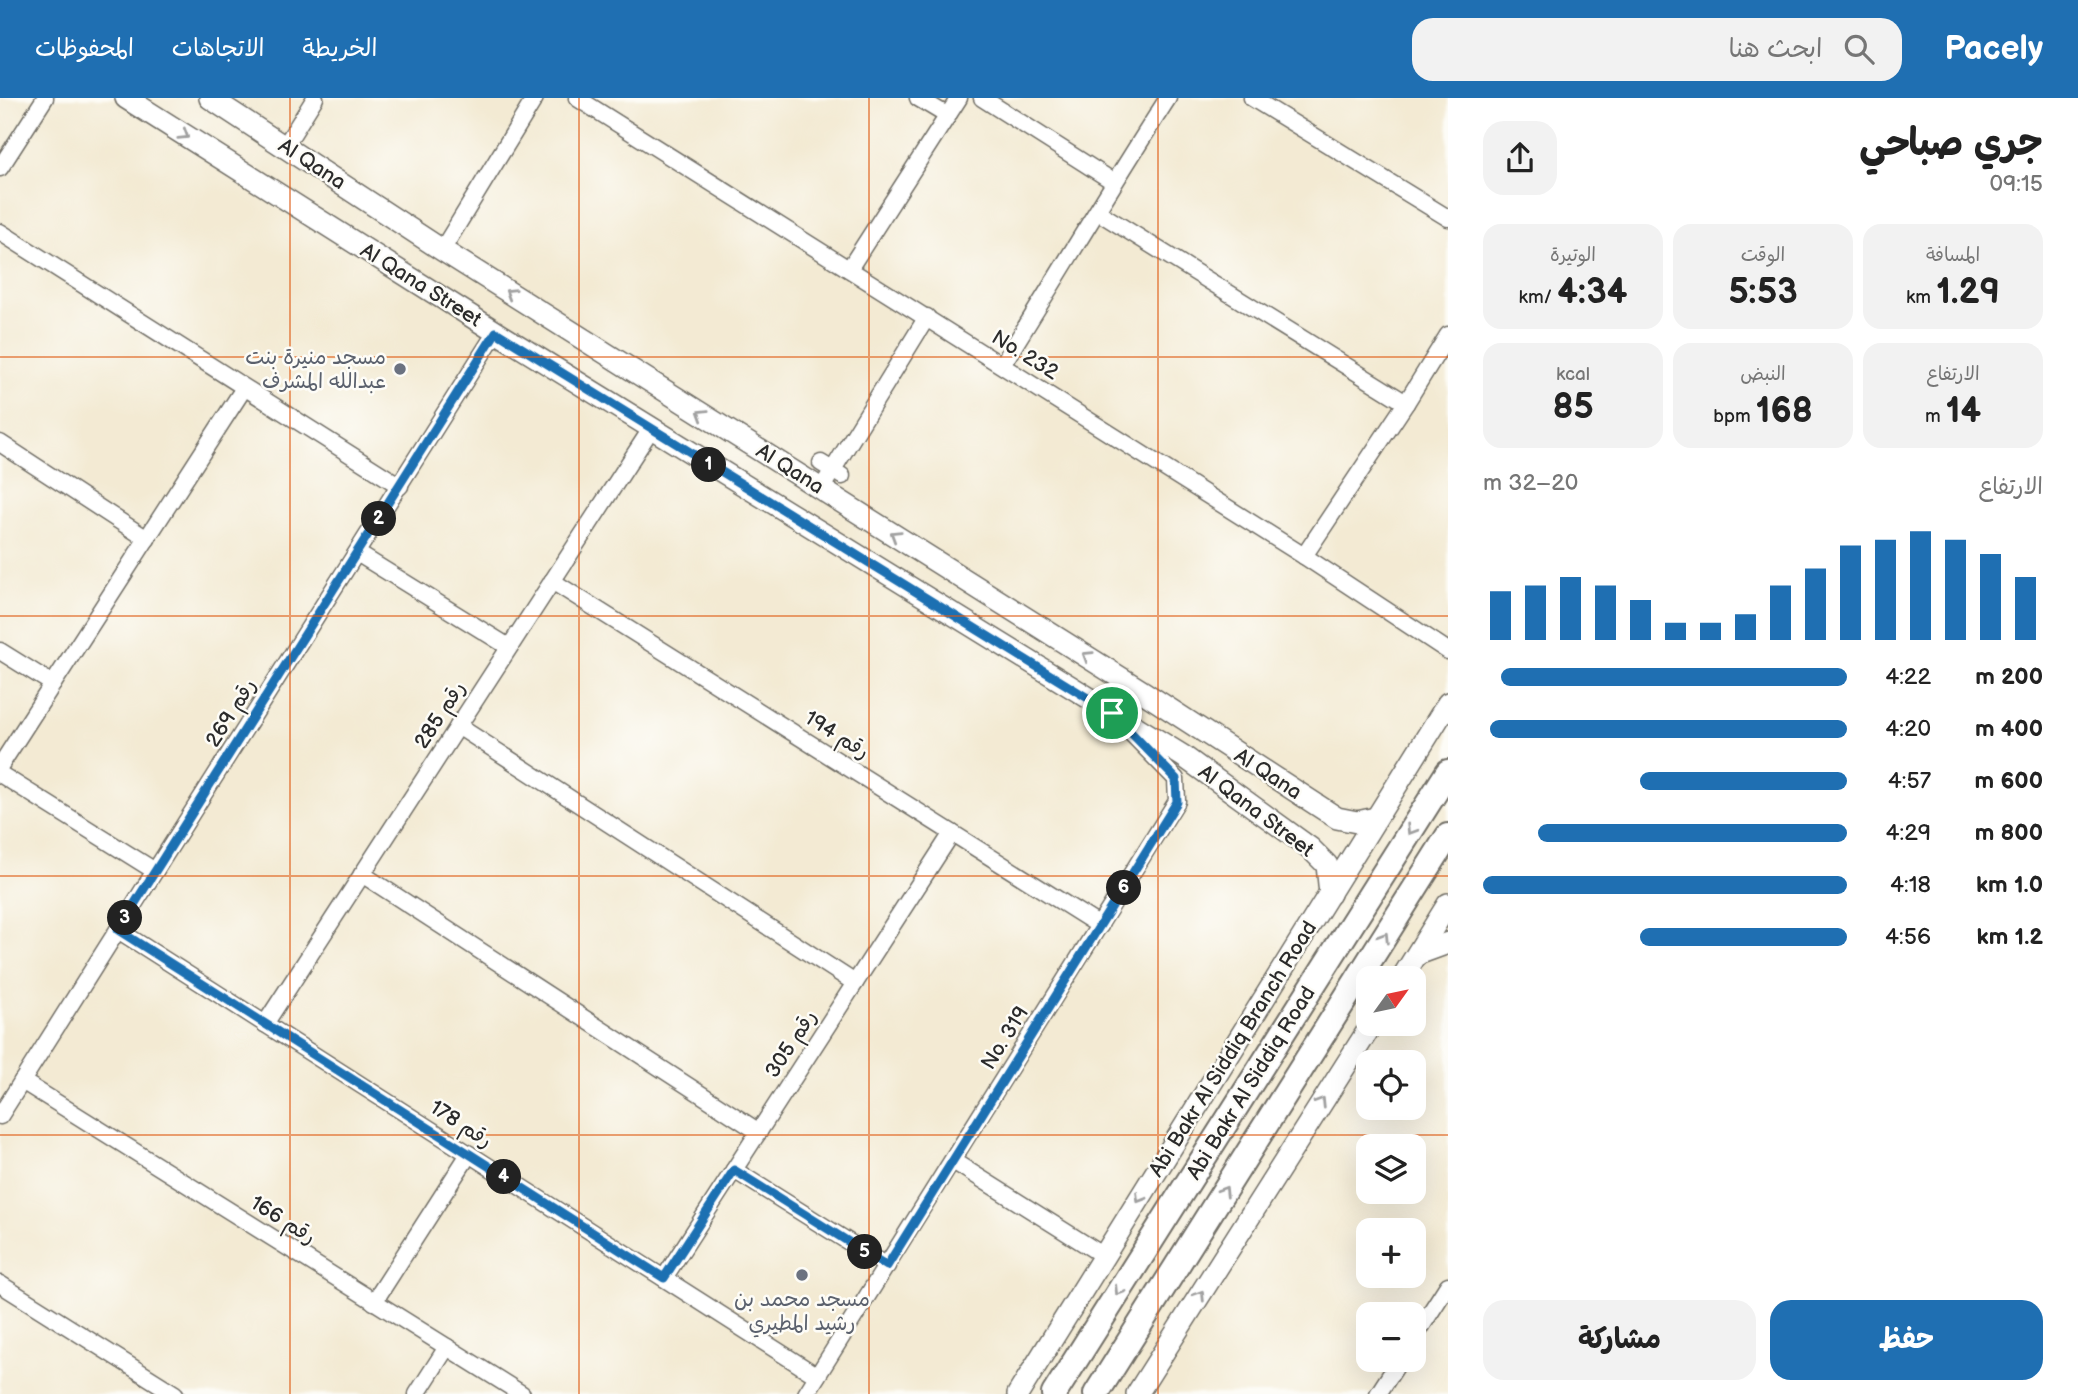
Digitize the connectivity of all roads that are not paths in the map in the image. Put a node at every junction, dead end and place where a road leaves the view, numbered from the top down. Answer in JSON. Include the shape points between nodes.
{"nodes":[{"id":1,"x":45,"y":98,"type":"edge"},
{"id":2,"x":126,"y":98,"type":"edge"},
{"id":3,"x":209,"y":98,"type":"edge"},
{"id":4,"x":314,"y":98,"type":"edge"},
{"id":5,"x":535,"y":98,"type":"edge"},
{"id":6,"x":577,"y":98,"type":"edge"},
{"id":7,"x":918,"y":98,"type":"edge"},
{"id":8,"x":959,"y":98,"type":"edge"},
{"id":9,"x":982,"y":98,"type":"edge"},
{"id":10,"x":1168,"y":98,"type":"edge"},
{"id":11,"x":1252,"y":98,"type":"edge"},
{"id":12,"x":948,"y":116,"type":"junction"},
{"id":13,"x":285,"y":146,"type":"junction"},
{"id":14,"x":0,"y":168,"type":"edge"},
{"id":15,"x":1114,"y":182,"type":"junction"},
{"id":16,"x":1098,"y":212,"type":"junction"},
{"id":17,"x":1448,"y":218,"type":"edge"},
{"id":18,"x":0,"y":232,"type":"edge"},
{"id":19,"x":442,"y":250,"type":"junction"},
{"id":20,"x":849,"y":270,"type":"junction"},
{"id":21,"x":927,"y":317,"type":"junction"},
{"id":22,"x":496,"y":332,"type":"junction"},
{"id":23,"x":1448,"y":335,"type":"edge"},
{"id":24,"x":1002,"y":365,"type":"junction"},
{"id":25,"x":244,"y":388,"type":"junction"},
{"id":26,"x":1406,"y":403,"type":"junction"},
{"id":27,"x":651,"y":429,"type":"junction"},
{"id":28,"x":0,"y":443,"type":"edge"},
{"id":29,"x":400,"y":486,"type":"junction"},
{"id":30,"x":821,"y":489,"type":"junction"},
{"id":31,"x":147,"y":539,"type":"junction"},
{"id":32,"x":358,"y":553,"type":"junction"},
{"id":33,"x":1304,"y":556,"type":"junction"},
{"id":34,"x":552,"y":581,"type":"junction"},
{"id":35,"x":509,"y":647,"type":"junction"},
{"id":36,"x":1448,"y":651,"type":"edge"},
{"id":37,"x":0,"y":652,"type":"edge"},
{"id":38,"x":53,"y":684,"type":"junction"},
{"id":39,"x":1143,"y":692,"type":"junction"},
{"id":40,"x":1448,"y":703,"type":"edge"},
{"id":41,"x":1112,"y":713,"type":"junction"},
{"id":42,"x":1448,"y":715,"type":"edge"},
{"id":43,"x":458,"y":726,"type":"junction"},
{"id":44,"x":1183,"y":757,"type":"junction"},
{"id":45,"x":0,"y":766,"type":"edge"},
{"id":46,"x":1407,"y":771,"type":"junction"},
{"id":47,"x":1448,"y":772,"type":"edge"},
{"id":48,"x":0,"y":774,"type":"edge"},
{"id":49,"x":1376,"y":818,"type":"junction"},
{"id":50,"x":952,"y":833,"type":"junction"},
{"id":51,"x":1448,"y":836,"type":"edge"},
{"id":52,"x":155,"y":871,"type":"junction"},
{"id":53,"x":362,"y":874,"type":"junction"},
{"id":54,"x":1330,"y":894,"type":"junction"},
{"id":55,"x":1448,"y":904,"type":"edge"},
{"id":56,"x":1100,"y":926,"type":"junction"},
{"id":57,"x":118,"y":930,"type":"junction"},
{"id":58,"x":1448,"y":943,"type":"edge"},
{"id":59,"x":1418,"y":954,"type":"junction"},
{"id":60,"x":1410,"y":966,"type":"edge"},
{"id":61,"x":855,"y":983,"type":"junction"},
{"id":62,"x":265,"y":1024,"type":"junction"},
{"id":63,"x":1364,"y":1036,"type":"edge"},
{"id":64,"x":22,"y":1081,"type":"junction"},
{"id":65,"x":0,"y":1116,"type":"edge"},
{"id":66,"x":759,"y":1132,"type":"junction"},
{"id":67,"x":469,"y":1154,"type":"junction"},
{"id":68,"x":953,"y":1161,"type":"junction"},
{"id":69,"x":734,"y":1170,"type":"junction"},
{"id":70,"x":1104,"y":1256,"type":"junction"},
{"id":71,"x":887,"y":1266,"type":"junction"},
{"id":72,"x":664,"y":1278,"type":"junction"},
{"id":73,"x":1448,"y":1285,"type":"edge"},
{"id":74,"x":1,"y":1287,"type":"edge"},
{"id":75,"x":374,"y":1302,"type":"junction"},
{"id":76,"x":1426,"y":1319,"type":"edge"},
{"id":77,"x":447,"y":1347,"type":"junction"},
{"id":78,"x":1392,"y":1372,"type":"edge"},
{"id":79,"x":817,"y":1376,"type":"junction"},
{"id":80,"x":175,"y":1394,"type":"edge"},
{"id":81,"x":417,"y":1394,"type":"edge"},
{"id":82,"x":522,"y":1394,"type":"edge"},
{"id":83,"x":806,"y":1394,"type":"edge"},
{"id":84,"x":1018,"y":1394,"type":"edge"},
{"id":85,"x":1054,"y":1394,"type":"edge"},
{"id":86,"x":1096,"y":1394,"type":"edge"},
{"id":87,"x":1137,"y":1394,"type":"edge"},
{"id":88,"x":1378,"y":1394,"type":"edge"}],
"edges":[{"from":1,"to":14,"type":"street"},
{"from":2,"to":22,"type":"street","name":"Al Qana Street","one_way":true},
{"from":3,"to":13,"type":"street","name":"Al Qana"},
{"from":4,"to":13,"type":"street"},
{"from":5,"to":19,"type":"street"},
{"from":6,"to":20,"type":"street","name":"No. 232"},
{"from":7,"to":12,"type":"street"},
{"from":8,"to":12,"type":"street"},
{"from":9,"to":15,"type":"street"},
{"from":10,"to":15,"type":"street"},
{"from":11,"to":17,"type":"street"},
{"from":12,"to":20,"type":"street"},
{"from":13,"to":19,"type":"street","name":"Al Qana"},
{"from":15,"to":16,"type":"street"},
{"from":16,"to":24,"type":"street"},
{"from":16,"to":26,"type":"street"},
{"from":18,"to":25,"type":"street"},
{"from":30,"to":19,"type":"street","name":"Al Qana","one_way":true},
{"from":20,"to":21,"type":"street","name":"No. 232"},
{"from":21,"to":24,"type":"street","name":"No. 232"},
{"from":21,"to":30,"type":"street"},
{"from":22,"to":27,"type":"street","name":"Al Qana Street"},
{"from":22,"to":29,"type":"street","name":"رقم 269"},
{"from":23,"to":26,"type":"street"},
{"from":24,"to":33,"type":"street","name":"No. 232"},
{"from":25,"to":29,"type":"street"},
{"from":25,"to":31,"type":"street"},
{"from":26,"to":33,"type":"street"},
{"from":27,"to":34,"type":"street","name":"رقم 285"},
{"from":27,"to":41,"type":"street","name":"Al Qana Street"},
{"from":28,"to":31,"type":"street"},
{"from":29,"to":32,"type":"street","name":"رقم 269"},
{"from":39,"to":30,"type":"street","name":"Al Qana","one_way":true},
{"from":31,"to":38,"type":"street"},
{"from":32,"to":35,"type":"street"},
{"from":32,"to":52,"type":"street","name":"رقم 269"},
{"from":33,"to":36,"type":"street","name":"No. 232"},
{"from":34,"to":35,"type":"street","name":"رقم 285"},
{"from":34,"to":50,"type":"street","name":"رقم 194"},
{"from":35,"to":43,"type":"street","name":"رقم 285"},
{"from":37,"to":38,"type":"street"},
{"from":38,"to":45,"type":"street"},
{"from":39,"to":44,"type":"street","via":[[1221,744],[1229,756],[1228,768],[1213,775]]},
{"from":39,"to":49,"type":"street","name":"Al Qana","via":[[1336,818],[1357,822]]},
{"from":40,"to":46,"type":"street","name":"Abi Bakr Al Siddiq Branch Road"},
{"from":41,"to":44,"type":"street","name":"Al Qana Street"},
{"from":41,"to":56,"type":"street","name":"No. 319","via":[[1176,779],[1177,802]]},
{"from":42,"to":46,"type":"street"},
{"from":43,"to":53,"type":"street","name":"رقم 285"},
{"from":43,"to":61,"type":"street"},
{"from":44,"to":54,"type":"street","name":"Al Qana Street","via":[[1310,848],[1327,865]]},
{"from":46,"to":49,"type":"street","name":"Abi Bakr Al Siddiq Branch Road"},
{"from":47,"to":85,"type":"main road","name":"Abi Bakr Al Siddiq Road","one_way":true},
{"from":48,"to":52,"type":"street"},
{"from":49,"to":54,"type":"street","name":"Abi Bakr Al Siddiq Branch Road"},
{"from":50,"to":56,"type":"street","name":"رقم 194"},
{"from":50,"to":61,"type":"street","name":"رقم 305"},
{"from":86,"to":51,"type":"main road","name":"Abi Bakr Al Siddiq Road","one_way":true},
{"from":52,"to":57,"type":"street","name":"رقم 269"},
{"from":53,"to":62,"type":"street","name":"رقم 285"},
{"from":53,"to":66,"type":"street"},
{"from":54,"to":70,"type":"street","name":"Abi Bakr Al Siddiq Branch Road","one_way":true},
{"from":55,"to":59,"type":"street"},
{"from":56,"to":68,"type":"street","name":"No. 319"},
{"from":57,"to":62,"type":"street","name":"رقم 178"},
{"from":57,"to":64,"type":"street","name":"رقم 269"},
{"from":58,"to":59,"type":"street"},
{"from":59,"to":60,"type":"street"},
{"from":61,"to":66,"type":"street","name":"رقم 305"},
{"from":62,"to":67,"type":"street","name":"رقم 178"},
{"from":87,"to":63,"type":"street","one_way":true},
{"from":64,"to":65,"type":"street","name":"رقم 269"},
{"from":64,"to":75,"type":"street","name":"رقم 166"},
{"from":66,"to":69,"type":"street","name":"رقم 305"},
{"from":67,"to":72,"type":"street","name":"رقم 178"},
{"from":67,"to":75,"type":"street"},
{"from":68,"to":70,"type":"street"},
{"from":68,"to":71,"type":"street","name":"No. 319"},
{"from":69,"to":71,"type":"street"},
{"from":69,"to":72,"type":"street","name":"رقم 305"},
{"from":70,"to":84,"type":"street","name":"Abi Bakr Al Siddiq Branch Road"},
{"from":71,"to":79,"type":"street","name":"No. 319"},
{"from":72,"to":79,"type":"street","name":"رقم 178"},
{"from":73,"to":76,"type":"street"},
{"from":74,"to":80,"type":"street"},
{"from":75,"to":77,"type":"street","name":"رقم 166"},
{"from":77,"to":81,"type":"street"},
{"from":77,"to":82,"type":"street","name":"رقم 166"},
{"from":78,"to":88,"type":"street"},
{"from":79,"to":83,"type":"street","name":"No. 319"}]}
